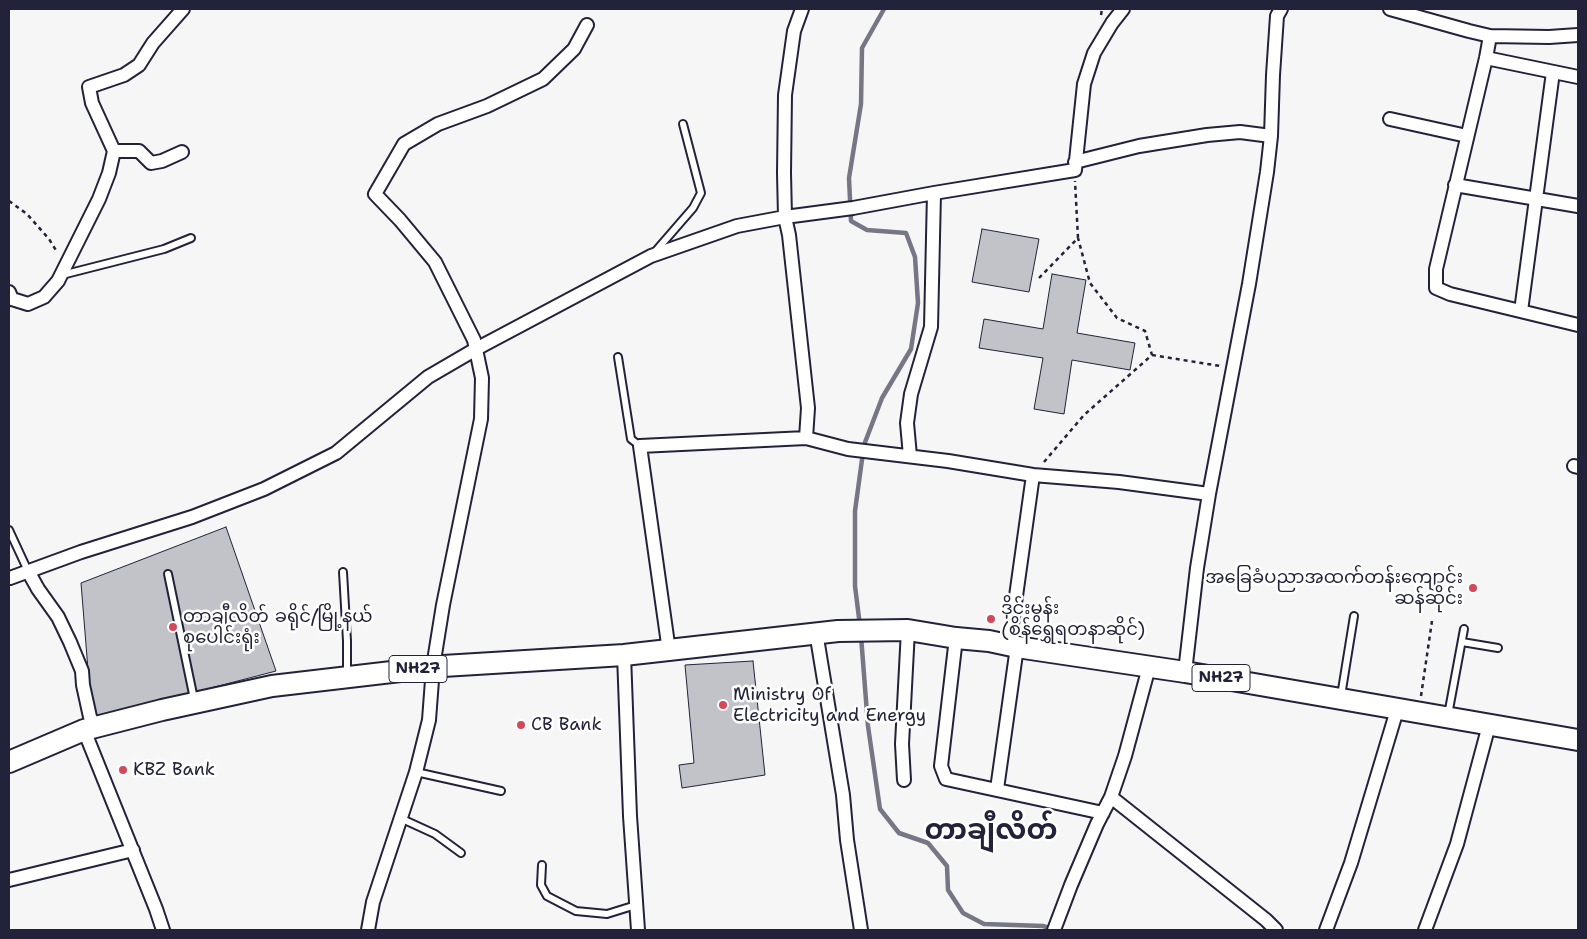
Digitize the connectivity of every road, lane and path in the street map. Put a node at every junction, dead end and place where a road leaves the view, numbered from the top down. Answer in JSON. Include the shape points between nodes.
{"nodes":[{"id":1,"x":183,"y":9,"type":"edge"},
{"id":2,"x":802,"y":9,"type":"edge"},
{"id":3,"x":1123,"y":9,"type":"edge"},
{"id":4,"x":1281,"y":9,"type":"edge"},
{"id":5,"x":1390,"y":9,"type":"edge"},
{"id":6,"x":587,"y":25,"type":"dead end"},
{"id":7,"x":1578,"y":35,"type":"edge"},
{"id":8,"x":1490,"y":36,"type":"junction"},
{"id":9,"x":1486,"y":58,"type":"junction"},
{"id":10,"x":1554,"y":72,"type":"junction"},
{"id":11,"x":1578,"y":77,"type":"edge"},
{"id":12,"x":1390,"y":119,"type":"dead end"},
{"id":13,"x":683,"y":124,"type":"dead end"},
{"id":14,"x":1271,"y":136,"type":"junction"},
{"id":15,"x":1467,"y":136,"type":"junction"},
{"id":16,"x":114,"y":151,"type":"junction"},
{"id":17,"x":182,"y":152,"type":"dead end"},
{"id":18,"x":1075,"y":166,"type":"junction"},
{"id":19,"x":1455,"y":185,"type":"junction"},
{"id":20,"x":934,"y":193,"type":"junction"},
{"id":21,"x":1537,"y":199,"type":"junction"},
{"id":22,"x":9,"y":201,"type":"edge"},
{"id":23,"x":1578,"y":206,"type":"edge"},
{"id":24,"x":785,"y":217,"type":"junction"},
{"id":25,"x":191,"y":238,"type":"dead end"},
{"id":26,"x":1078,"y":238,"type":"junction"},
{"id":27,"x":651,"y":256,"type":"junction"},
{"id":28,"x":61,"y":275,"type":"junction"},
{"id":29,"x":1039,"y":278,"type":"dead end"},
{"id":30,"x":9,"y":292,"type":"edge"},
{"id":31,"x":1521,"y":311,"type":"junction"},
{"id":32,"x":1578,"y":325,"type":"edge"},
{"id":33,"x":476,"y":349,"type":"junction"},
{"id":34,"x":1152,"y":355,"type":"junction"},
{"id":35,"x":618,"y":357,"type":"dead end"},
{"id":36,"x":1233,"y":368,"type":"junction"},
{"id":37,"x":806,"y":438,"type":"junction"},
{"id":38,"x":640,"y":446,"type":"junction"},
{"id":39,"x":910,"y":456,"type":"junction"},
{"id":40,"x":1033,"y":475,"type":"junction"},
{"id":41,"x":1209,"y":494,"type":"junction"},
{"id":42,"x":9,"y":530,"type":"edge"},
{"id":43,"x":28,"y":572,"type":"junction"},
{"id":44,"x":343,"y":572,"type":"dead end"},
{"id":45,"x":168,"y":574,"type":"dead end"},
{"id":46,"x":10,"y":578,"type":"dead end"},
{"id":47,"x":1354,"y":616,"type":"dead end"},
{"id":48,"x":1432,"y":621,"type":"dead end"},
{"id":49,"x":1464,"y":629,"type":"dead end"},
{"id":50,"x":908,"y":630,"type":"junction"},
{"id":51,"x":816,"y":632,"type":"junction"},
{"id":52,"x":956,"y":638,"type":"junction"},
{"id":53,"x":1462,"y":642,"type":"junction"},
{"id":54,"x":1013,"y":647,"type":"junction"},
{"id":55,"x":1498,"y":648,"type":"dead end"},
{"id":56,"x":669,"y":651,"type":"junction"},
{"id":57,"x":624,"y":655,"type":"junction"},
{"id":58,"x":433,"y":667,"type":"junction"},
{"id":59,"x":1149,"y":667,"type":"junction"},
{"id":60,"x":1185,"y":672,"type":"junction"},
{"id":61,"x":346,"y":678,"type":"junction"},
{"id":62,"x":1340,"y":699,"type":"junction"},
{"id":63,"x":195,"y":703,"type":"junction"},
{"id":64,"x":1397,"y":710,"type":"junction"},
{"id":65,"x":1419,"y":714,"type":"junction"},
{"id":66,"x":1448,"y":718,"type":"junction"},
{"id":67,"x":1489,"y":725,"type":"junction"},
{"id":68,"x":90,"y":728,"type":"junction"},
{"id":69,"x":1578,"y":740,"type":"edge"},
{"id":70,"x":9,"y":762,"type":"edge"},
{"id":71,"x":416,"y":772,"type":"junction"},
{"id":72,"x":904,"y":780,"type":"dead end"},
{"id":73,"x":997,"y":789,"type":"junction"},
{"id":74,"x":502,"y":791,"type":"dead end"},
{"id":75,"x":1112,"y":797,"type":"junction"},
{"id":76,"x":1103,"y":812,"type":"junction"},
{"id":77,"x":400,"y":818,"type":"junction"},
{"id":78,"x":133,"y":850,"type":"junction"},
{"id":79,"x":461,"y":854,"type":"dead end"},
{"id":80,"x":542,"y":865,"type":"dead end"},
{"id":81,"x":9,"y":880,"type":"edge"},
{"id":82,"x":636,"y":905,"type":"junction"},
{"id":83,"x":161,"y":930,"type":"edge"},
{"id":84,"x":368,"y":930,"type":"edge"},
{"id":85,"x":638,"y":930,"type":"edge"},
{"id":86,"x":861,"y":930,"type":"edge"},
{"id":87,"x":1054,"y":930,"type":"edge"},
{"id":88,"x":1276,"y":930,"type":"edge"},
{"id":89,"x":1326,"y":930,"type":"edge"},
{"id":90,"x":1425,"y":930,"type":"edge"}],
"edges":[{"from":1,"to":16,"type":"street","via":[[153,43],[139,65],[124,75],[88,87]]},
{"from":2,"to":24,"type":"street","via":[[794,31],[785,95]]},
{"from":3,"to":18,"type":"street","via":[[1094,53],[1084,84]]},
{"from":4,"to":14,"type":"street","via":[[1277,16]]},
{"from":5,"to":8,"type":"street"},
{"from":6,"to":33,"type":"street","via":[[574,49],[543,79],[487,106],[438,124],[404,144],[375,194],[435,262]]},
{"from":7,"to":8,"type":"street"},
{"from":8,"to":9,"type":"street"},
{"from":9,"to":10,"type":"street"},
{"from":9,"to":15,"type":"street"},
{"from":10,"to":11,"type":"street"},
{"from":10,"to":21,"type":"street"},
{"from":12,"to":15,"type":"street"},
{"from":13,"to":27,"type":"lane","via":[[701,193]]},
{"from":14,"to":18,"type":"street","via":[[1240,132],[1207,135],[1139,146]]},
{"from":14,"to":36,"type":"street"},
{"from":15,"to":19,"type":"street"},
{"from":16,"to":17,"type":"street","via":[[139,151],[151,163]]},
{"from":16,"to":28,"type":"street","via":[[110,173]]},
{"from":18,"to":20,"type":"street"},
{"from":18,"to":26,"type":"path"},
{"from":19,"to":21,"type":"street"},
{"from":19,"to":31,"type":"street","via":[[1436,269],[1436,288]]},
{"from":20,"to":24,"type":"street"},
{"from":20,"to":39,"type":"street","via":[[931,327],[911,394],[907,423]]},
{"from":21,"to":23,"type":"street"},
{"from":21,"to":31,"type":"street"},
{"from":22,"to":28,"type":"path","via":[[27,214],[49,239],[59,255]]},
{"from":24,"to":27,"type":"street","via":[[737,226]]},
{"from":24,"to":37,"type":"street","via":[[808,408]]},
{"from":25,"to":28,"type":"lane","via":[[164,249]]},
{"from":26,"to":29,"type":"path"},
{"from":26,"to":34,"type":"path","via":[[1090,284],[1117,318],[1144,331]]},
{"from":27,"to":33,"type":"street"},
{"from":28,"to":30,"type":"street","via":[[44,297],[28,304],[12,299]]},
{"from":31,"to":32,"type":"street"},
{"from":33,"to":43,"type":"street","via":[[428,376],[336,453],[264,489],[192,517]]},
{"from":33,"to":58,"type":"street","via":[[482,378],[481,419]]},
{"from":34,"to":36,"type":"path"},
{"from":34,"to":40,"type":"path","via":[[1084,415]]},
{"from":35,"to":38,"type":"lane","via":[[632,439]]},
{"from":36,"to":41,"type":"street"},
{"from":37,"to":38,"type":"street"},
{"from":37,"to":39,"type":"street","via":[[848,449]]},
{"from":38,"to":56,"type":"street"},
{"from":39,"to":40,"type":"street"},
{"from":40,"to":41,"type":"street"},
{"from":40,"to":54,"type":"street"},
{"from":41,"to":60,"type":"street"},
{"from":42,"to":43,"type":"lane"},
{"from":43,"to":46,"type":"street"},
{"from":43,"to":68,"type":"street","via":[[58,617],[82,671]]},
{"from":44,"to":61,"type":"lane"},
{"from":45,"to":63,"type":"lane"},
{"from":47,"to":62,"type":"lane"},
{"from":48,"to":65,"type":"path"},
{"from":49,"to":53,"type":"lane"},
{"from":50,"to":51,"type":"main road","number":"NH27"},
{"from":50,"to":52,"type":"main road","number":"NH27"},
{"from":50,"to":72,"type":"street","via":[[902,744]]},
{"from":51,"to":56,"type":"main road","number":"NH27"},
{"from":51,"to":86,"type":"street","via":[[843,794]]},
{"from":52,"to":54,"type":"main road","number":"NH27"},
{"from":52,"to":73,"type":"street","via":[[941,766],[946,779]]},
{"from":53,"to":55,"type":"lane"},
{"from":53,"to":66,"type":"lane"},
{"from":54,"to":59,"type":"main road","number":"NH27"},
{"from":54,"to":73,"type":"street"},
{"from":56,"to":57,"type":"main road","number":"NH27"},
{"from":57,"to":58,"type":"main road","number":"NH27"},
{"from":57,"to":82,"type":"street"},
{"from":58,"to":61,"type":"main road","number":"NH27"},
{"from":58,"to":71,"type":"street","via":[[428,720]]},
{"from":59,"to":60,"type":"main road","number":"NH27"},
{"from":59,"to":75,"type":"street"},
{"from":60,"to":62,"type":"main road","number":"NH27"},
{"from":61,"to":63,"type":"main road","number":"NH27","via":[[272,686]]},
{"from":62,"to":64,"type":"main road","number":"NH27"},
{"from":63,"to":68,"type":"main road","number":"NH27"},
{"from":64,"to":65,"type":"main road","number":"NH27"},
{"from":64,"to":89,"type":"street","via":[[1351,863]]},
{"from":65,"to":66,"type":"main road","number":"NH27"},
{"from":66,"to":67,"type":"main road","number":"NH27"},
{"from":67,"to":69,"type":"main road","number":"NH27"},
{"from":67,"to":90,"type":"street","via":[[1457,844]]},
{"from":68,"to":70,"type":"main road","number":"NH27"},
{"from":68,"to":78,"type":"street"},
{"from":71,"to":74,"type":"lane"},
{"from":71,"to":77,"type":"street"},
{"from":73,"to":76,"type":"street"},
{"from":75,"to":76,"type":"street"},
{"from":75,"to":88,"type":"street"},
{"from":76,"to":87,"type":"street"},
{"from":77,"to":79,"type":"lane","via":[[435,834]]},
{"from":77,"to":84,"type":"street","via":[[373,902]]},
{"from":78,"to":81,"type":"street"},
{"from":78,"to":83,"type":"street"},
{"from":80,"to":82,"type":"lane","via":[[541,885],[547,896],[576,911],[607,914]]},
{"from":82,"to":85,"type":"street"}]}
